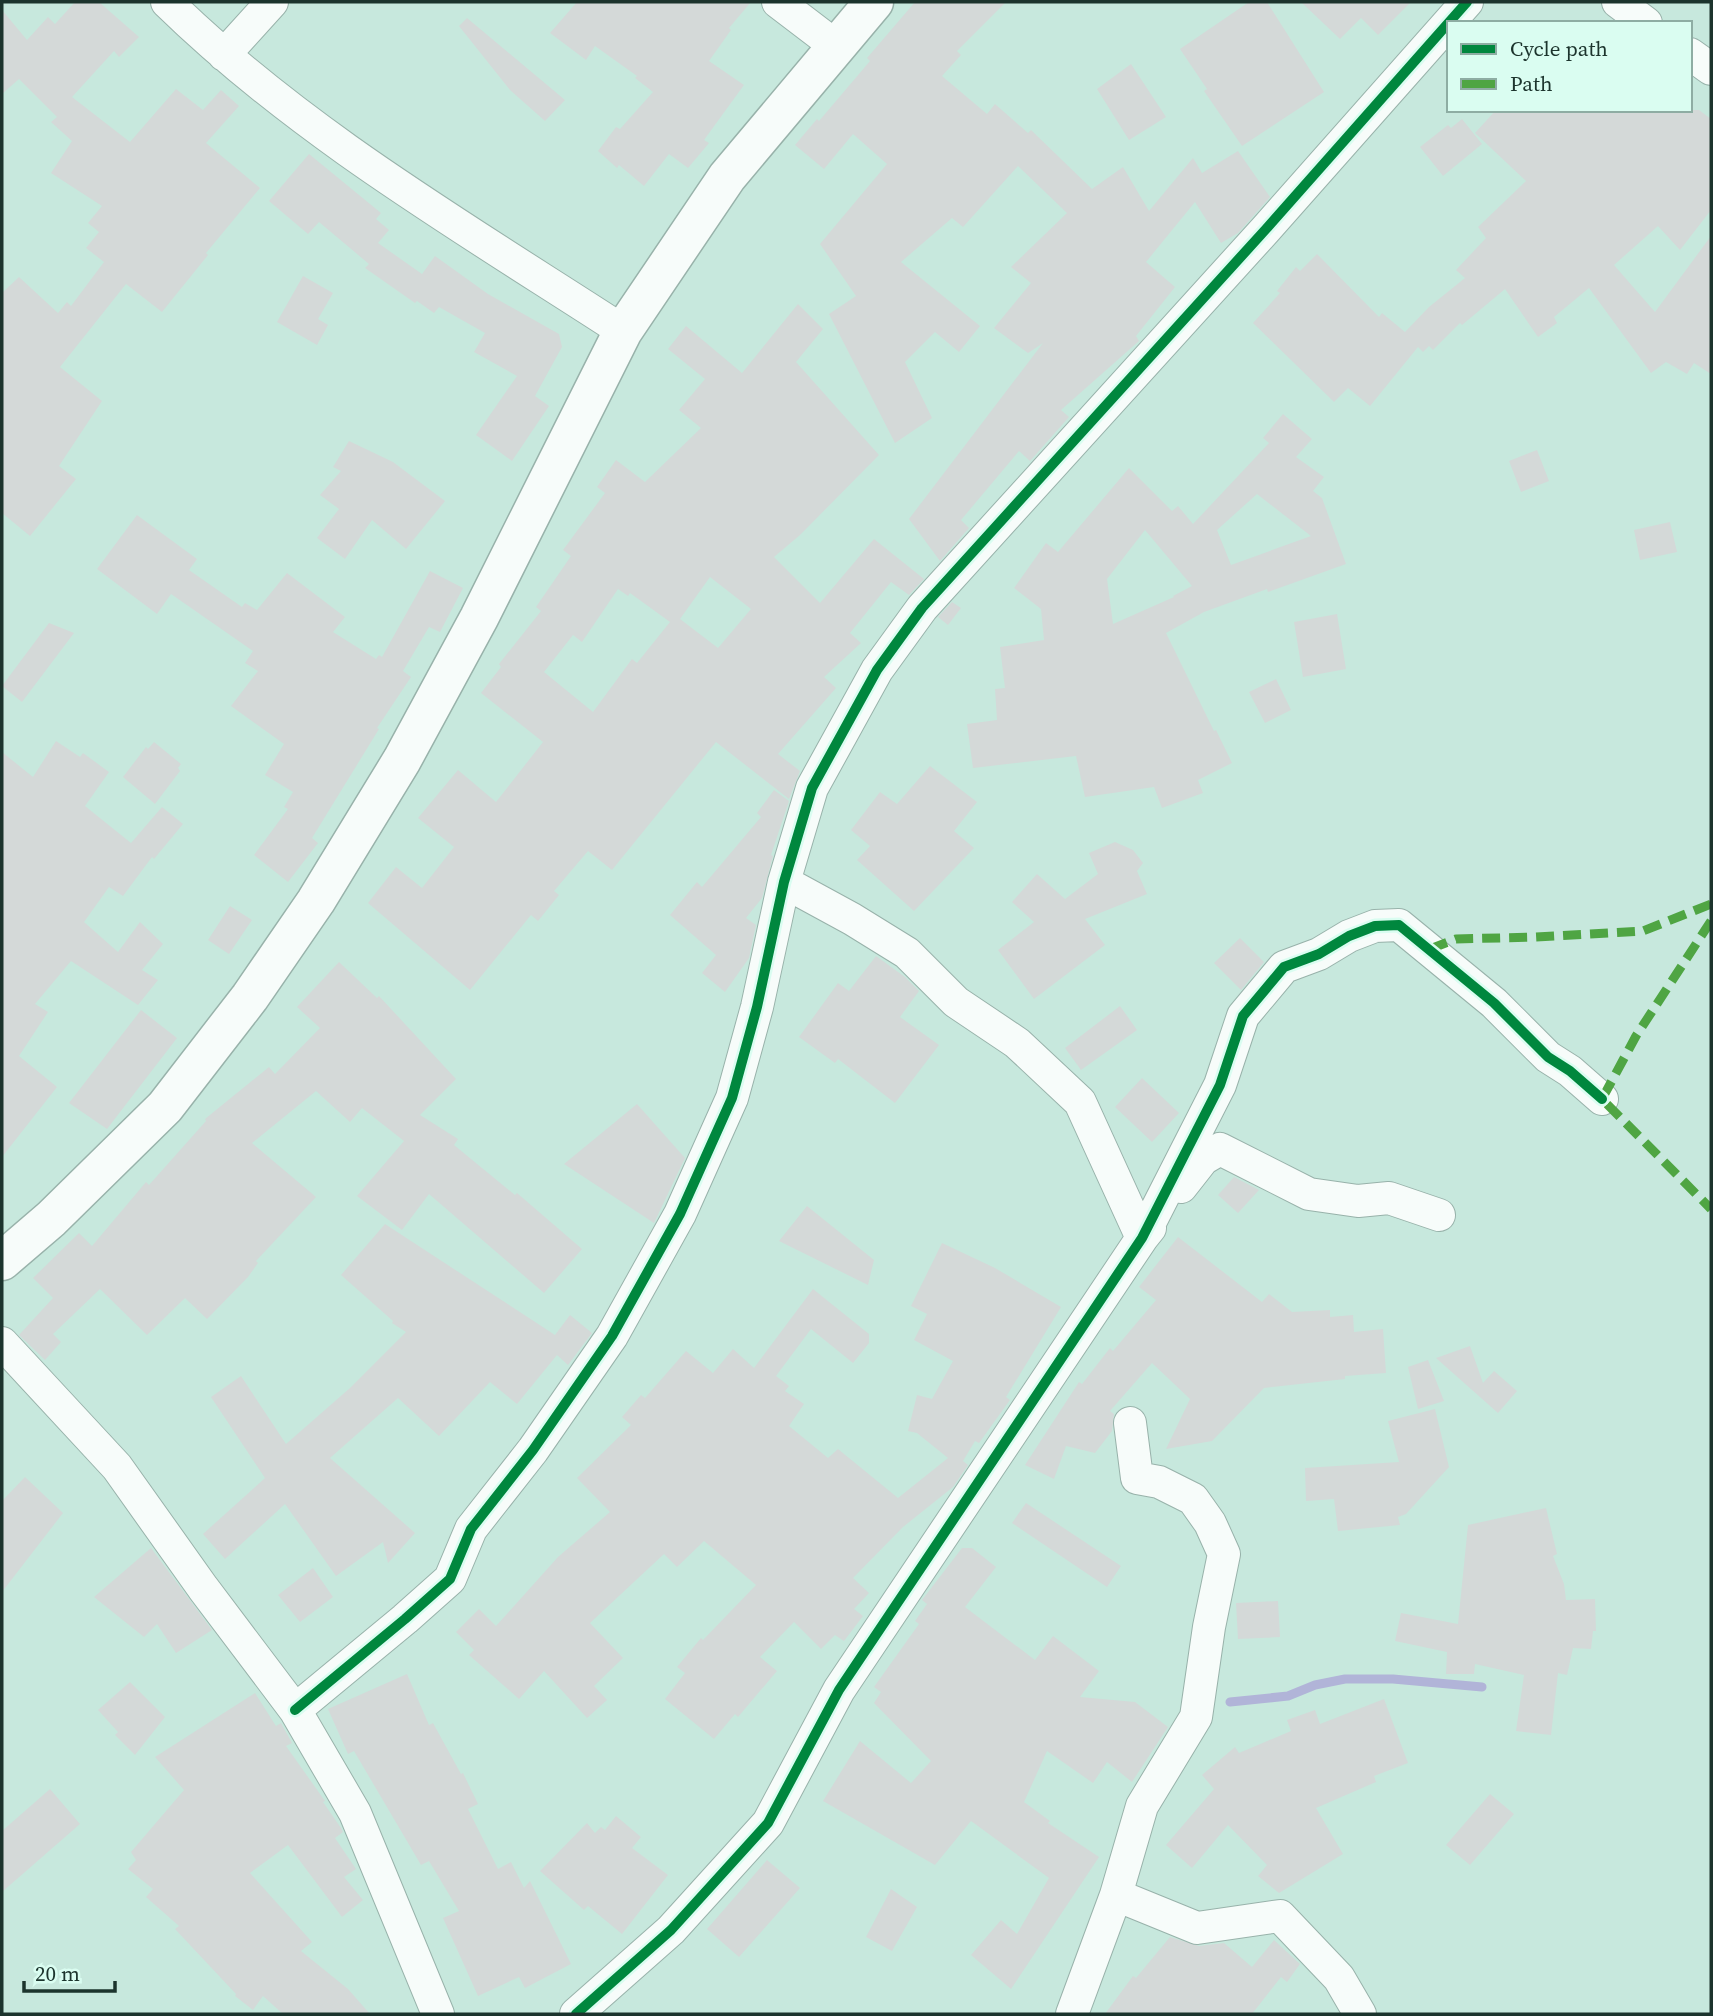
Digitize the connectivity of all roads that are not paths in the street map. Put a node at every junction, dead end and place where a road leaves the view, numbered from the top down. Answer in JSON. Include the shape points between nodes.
{"nodes":[{"id":1,"x":167,"y":2,"type":"edge"},
{"id":2,"x":272,"y":2,"type":"edge"},
{"id":3,"x":778,"y":2,"type":"edge"},
{"id":4,"x":874,"y":2,"type":"edge"},
{"id":5,"x":1467,"y":2,"type":"edge"},
{"id":6,"x":1618,"y":2,"type":"edge"},
{"id":7,"x":1450,"y":21,"type":"edge"},
{"id":8,"x":1643,"y":21,"type":"edge"},
{"id":9,"x":1447,"y":24,"type":"edge"},
{"id":10,"x":837,"y":47,"type":"junction"},
{"id":11,"x":224,"y":55,"type":"junction"},
{"id":12,"x":1692,"y":55,"type":"edge"},
{"id":13,"x":1711,"y":69,"type":"edge"},
{"id":14,"x":623,"y":331,"type":"junction"},
{"id":15,"x":783,"y":882,"type":"junction"},
{"id":16,"x":1602,"y":1099,"type":"dead end"},
{"id":17,"x":1439,"y":1215,"type":"dead end"},
{"id":18,"x":1142,"y":1238,"type":"junction"},
{"id":19,"x":2,"y":1261,"type":"edge"},
{"id":20,"x":2,"y":1343,"type":"edge"},
{"id":21,"x":1130,"y":1423,"type":"dead end"},
{"id":22,"x":295,"y":1710,"type":"junction"},
{"id":23,"x":1116,"y":1895,"type":"junction"},
{"id":24,"x":438,"y":2014,"type":"edge"},
{"id":25,"x":576,"y":2014,"type":"edge"},
{"id":26,"x":1073,"y":2014,"type":"edge"},
{"id":27,"x":1360,"y":2014,"type":"edge"}],
"edges":[{"from":1,"to":11,"type":"street"},
{"from":2,"to":11,"type":"street"},
{"from":3,"to":10,"type":"street"},
{"from":4,"to":10,"type":"street"},
{"from":5,"to":7,"type":"street"},
{"from":6,"to":8,"type":"street"},
{"from":9,"to":15,"type":"street","via":[[922,608],[877,670],[812,788]]},
{"from":10,"to":14,"type":"street","via":[[727,177]]},
{"from":11,"to":14,"type":"street","via":[[389,179]]},
{"from":12,"to":13,"type":"street"},
{"from":14,"to":19,"type":"street","via":[[402,760],[316,901],[250,998],[165,1107]]},
{"from":15,"to":18,"type":"street","via":[[908,953],[956,1002],[1017,1043],[1080,1102]]},
{"from":15,"to":22,"type":"street","via":[[732,1098],[680,1214],[612,1336],[471,1529],[450,1578]]},
{"from":16,"to":18,"type":"street","via":[[1399,925],[1375,926],[1284,967],[1243,1016],[1220,1085]]},
{"from":17,"to":18,"type":"street","via":[[1389,1198],[1358,1201],[1309,1194],[1220,1149],[1203,1159]]},
{"from":18,"to":25,"type":"street","via":[[839,1690],[768,1824],[671,1930]]},
{"from":20,"to":22,"type":"street","via":[[117,1467]]},
{"from":21,"to":23,"type":"street","via":[[1137,1478],[1159,1482],[1193,1499],[1224,1555],[1196,1717],[1142,1806]]},
{"from":22,"to":24,"type":"street","via":[[355,1813]]},
{"from":23,"to":26,"type":"street"},
{"from":23,"to":27,"type":"street","via":[[1197,1928],[1280,1916],[1339,1978]]}]}
